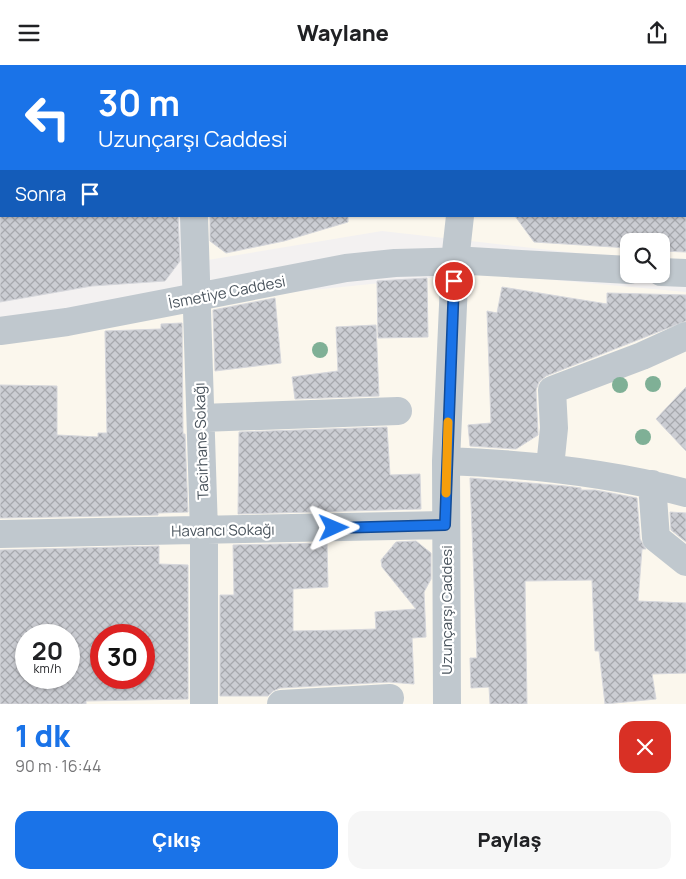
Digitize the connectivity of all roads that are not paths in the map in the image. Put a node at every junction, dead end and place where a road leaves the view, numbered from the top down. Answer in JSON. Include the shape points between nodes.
{"nodes":[{"id":1,"x":227,"y":65,"type":"edge"},
{"id":2,"x":314,"y":65,"type":"edge"},
{"id":3,"x":372,"y":65,"type":"edge"},
{"id":4,"x":194,"y":217,"type":"edge"},
{"id":5,"x":460,"y":217,"type":"edge"},
{"id":6,"x":455,"y":261,"type":"junction"},
{"id":7,"x":620,"y":270,"type":"edge"},
{"id":8,"x":670,"y":272,"type":"edge"},
{"id":9,"x":686,"y":273,"type":"edge"},
{"id":10,"x":196,"y":299,"type":"junction"},
{"id":11,"x":0,"y":331,"type":"edge"},
{"id":12,"x":686,"y":336,"type":"edge"},
{"id":13,"x":398,"y":411,"type":"dead end"},
{"id":14,"x":201,"y":419,"type":"junction"},
{"id":15,"x":446,"y":461,"type":"junction"},
{"id":16,"x":550,"y":467,"type":"junction"},
{"id":17,"x":652,"y":484,"type":"junction"},
{"id":18,"x":686,"y":493,"type":"edge"},
{"id":19,"x":445,"y":525,"type":"junction"},
{"id":20,"x":204,"y":531,"type":"junction"},
{"id":21,"x":0,"y":534,"type":"edge"},
{"id":22,"x":686,"y":562,"type":"edge"},
{"id":23,"x":390,"y":698,"type":"dead end"},
{"id":24,"x":204,"y":704,"type":"edge"},
{"id":25,"x":281,"y":704,"type":"edge"},
{"id":26,"x":447,"y":704,"type":"edge"}],
"edges":[{"from":1,"to":2,"type":"street"},
{"from":2,"to":3,"type":"street"},
{"from":4,"to":10,"type":"street","name":"Tacirhane Sokağı"},
{"from":5,"to":6,"type":"street","name":"Uzunçarşı Caddesi"},
{"from":6,"to":7,"type":"street","name":"İsmetiye Caddesi"},
{"from":6,"to":10,"type":"street","name":"İsmetiye Caddesi","via":[[346,268]]},
{"from":6,"to":15,"type":"street","name":"Uzunçarşı Caddesi"},
{"from":8,"to":9,"type":"street"},
{"from":10,"to":11,"type":"street","name":"İsmetiye Caddesi"},
{"from":10,"to":14,"type":"street","name":"Tacirhane Sokağı"},
{"from":12,"to":16,"type":"street","via":[[552,390],[554,428]]},
{"from":13,"to":14,"type":"street"},
{"from":14,"to":20,"type":"street","name":"Tacirhane Sokağı"},
{"from":15,"to":16,"type":"street"},
{"from":15,"to":19,"type":"street","name":"Uzunçarşı Caddesi"},
{"from":16,"to":17,"type":"street"},
{"from":17,"to":18,"type":"street"},
{"from":17,"to":22,"type":"street","via":[[656,539]]},
{"from":19,"to":20,"type":"street","name":"Havancı Sokağı"},
{"from":19,"to":26,"type":"street","name":"Uzunçarşı Caddesi"},
{"from":20,"to":21,"type":"street","name":"Havancı Sokağı"},
{"from":20,"to":24,"type":"street","name":"Tacirhane Sokağı"},
{"from":23,"to":25,"type":"street"}]}
